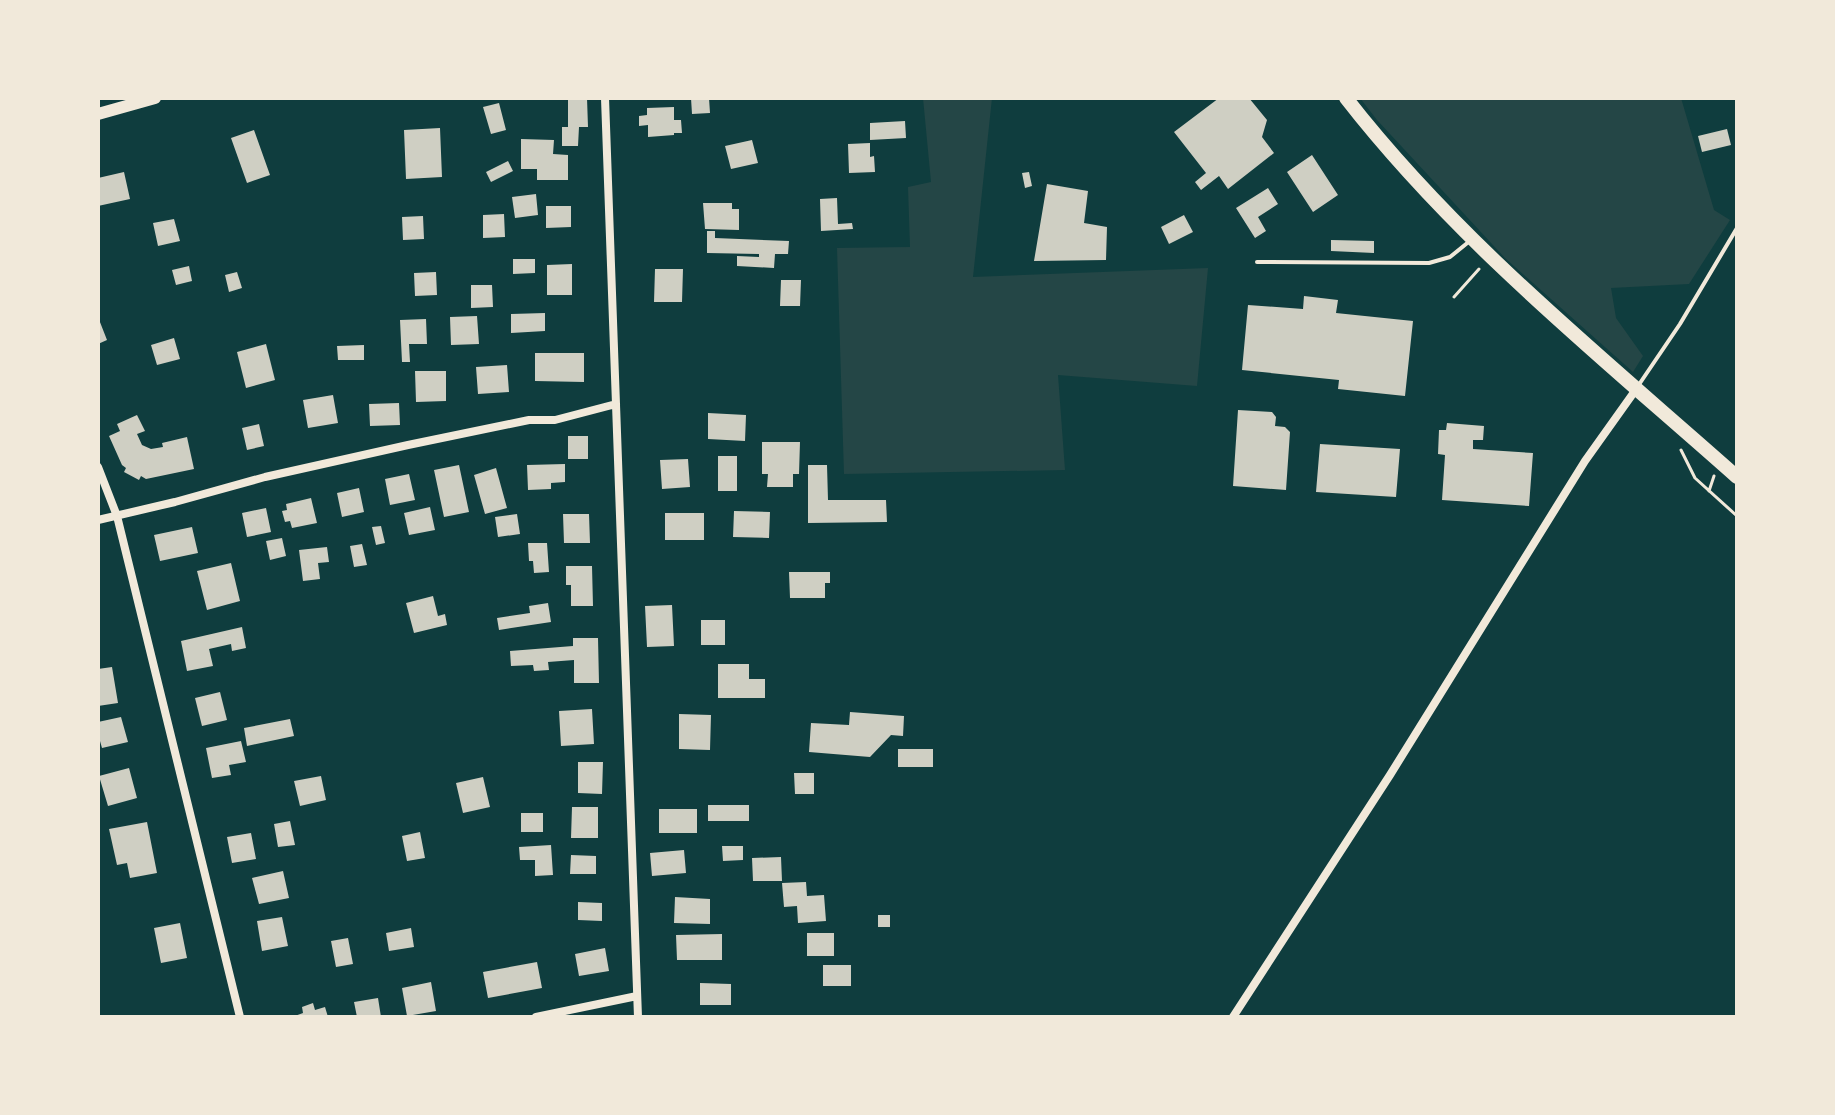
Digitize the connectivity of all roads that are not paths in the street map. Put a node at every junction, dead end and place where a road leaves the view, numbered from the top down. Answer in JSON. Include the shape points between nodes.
{"nodes":[{"id":1,"x":155,"y":98,"type":"edge"},
{"id":2,"x":605,"y":98,"type":"edge"},
{"id":3,"x":1346,"y":98,"type":"edge"},
{"id":4,"x":98,"y":114,"type":"edge"},
{"id":5,"x":1737,"y":228,"type":"edge"},
{"id":6,"x":1473,"y":238,"type":"junction"},
{"id":7,"x":1257,"y":262,"type":"dead end"},
{"id":8,"x":1637,"y":388,"type":"junction"},
{"id":9,"x":616,"y":404,"type":"junction"},
{"id":10,"x":98,"y":467,"type":"edge"},
{"id":11,"x":1737,"y":477,"type":"edge"},
{"id":12,"x":117,"y":516,"type":"junction"},
{"id":13,"x":98,"y":520,"type":"edge"},
{"id":14,"x":637,"y":996,"type":"junction"},
{"id":15,"x":240,"y":1017,"type":"edge"},
{"id":16,"x":536,"y":1017,"type":"edge"},
{"id":17,"x":638,"y":1017,"type":"edge"},
{"id":18,"x":1233,"y":1017,"type":"edge"}],
"edges":[{"from":1,"to":4,"type":"main road"},
{"from":2,"to":9,"type":"street"},
{"from":3,"to":6,"type":"main road"},
{"from":5,"to":8,"type":"lane"},
{"from":6,"to":7,"type":"lane","via":[[1450,257],[1429,263]]},
{"from":6,"to":8,"type":"main road"},
{"from":8,"to":11,"type":"main road"},
{"from":8,"to":18,"type":"street","via":[[1585,461]]},
{"from":9,"to":12,"type":"street","via":[[265,477]]},
{"from":9,"to":14,"type":"street"},
{"from":10,"to":12,"type":"street"},
{"from":12,"to":13,"type":"street"},
{"from":12,"to":15,"type":"street"},
{"from":14,"to":16,"type":"street"},
{"from":14,"to":17,"type":"street"}]}
